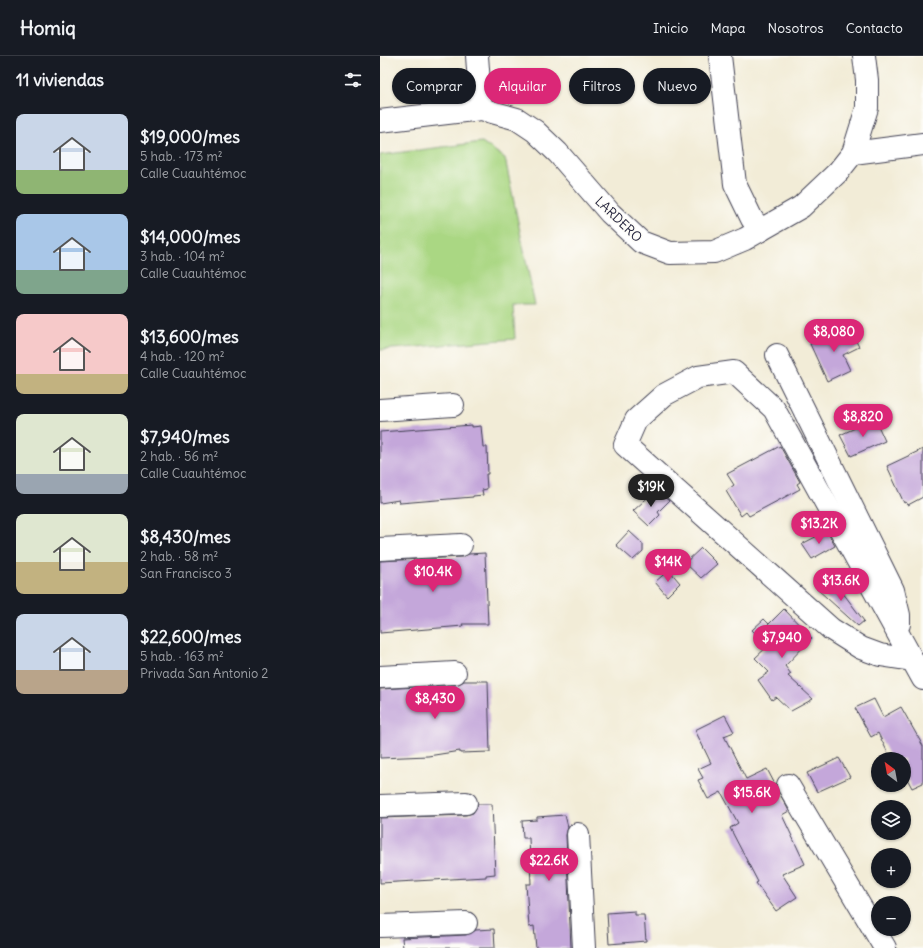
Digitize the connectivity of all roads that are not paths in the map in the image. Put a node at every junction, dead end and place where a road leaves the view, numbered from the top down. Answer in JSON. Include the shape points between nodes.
{"nodes":[{"id":1,"x":477,"y":56,"type":"edge"},
{"id":2,"x":720,"y":56,"type":"edge"},
{"id":3,"x":864,"y":56,"type":"edge"},
{"id":4,"x":481,"y":109,"type":"junction"},
{"id":5,"x":380,"y":121,"type":"edge"},
{"id":6,"x":923,"y":144,"type":"edge"},
{"id":7,"x":853,"y":153,"type":"junction"},
{"id":8,"x":761,"y":230,"type":"junction"},
{"id":9,"x":777,"y":355,"type":"dead end"},
{"id":10,"x":453,"y":405,"type":"dead end"},
{"id":11,"x":380,"y":410,"type":"edge"},
{"id":12,"x":461,"y":545,"type":"dead end"},
{"id":13,"x":380,"y":549,"type":"edge"},
{"id":14,"x":898,"y":635,"type":"junction"},
{"id":15,"x":912,"y":660,"type":"junction"},
{"id":16,"x":455,"y":673,"type":"dead end"},
{"id":17,"x":380,"y":677,"type":"edge"},
{"id":18,"x":923,"y":679,"type":"edge"},
{"id":19,"x":788,"y":785,"type":"dead end"},
{"id":20,"x":466,"y":803,"type":"dead end"},
{"id":21,"x":380,"y":806,"type":"edge"},
{"id":22,"x":578,"y":834,"type":"dead end"},
{"id":23,"x":466,"y":923,"type":"dead end"},
{"id":24,"x":380,"y":926,"type":"edge"},
{"id":25,"x":584,"y":948,"type":"edge"},
{"id":26,"x":885,"y":948,"type":"edge"}],
"edges":[{"from":1,"to":4,"type":"street"},
{"from":2,"to":8,"type":"street","via":[[735,184],[752,219]]},
{"from":3,"to":7,"type":"street","name":"LARDERO","via":[[867,108]]},
{"from":4,"to":5,"type":"street","name":"LARDERO"},
{"from":4,"to":8,"type":"street","name":"LARDERO","via":[[517,119],[536,131],[610,213],[641,242],[670,253],[714,252]]},
{"from":6,"to":7,"type":"street"},
{"from":7,"to":8,"type":"street","name":"LARDERO","via":[[838,172],[801,207]]},
{"from":9,"to":14,"type":"street","via":[[893,590],[899,615]]},
{"from":10,"to":11,"type":"street"},
{"from":12,"to":13,"type":"street"},
{"from":14,"to":15,"type":"street"},
{"from":14,"to":15,"type":"street","via":[[774,409],[734,372],[698,377],[664,395],[636,420],[625,445],[831,629],[861,648],[880,655]]},
{"from":15,"to":18,"type":"street"},
{"from":16,"to":17,"type":"street"},
{"from":19,"to":26,"type":"street"},
{"from":20,"to":21,"type":"street"},
{"from":22,"to":25,"type":"street"},
{"from":23,"to":24,"type":"street"}]}
